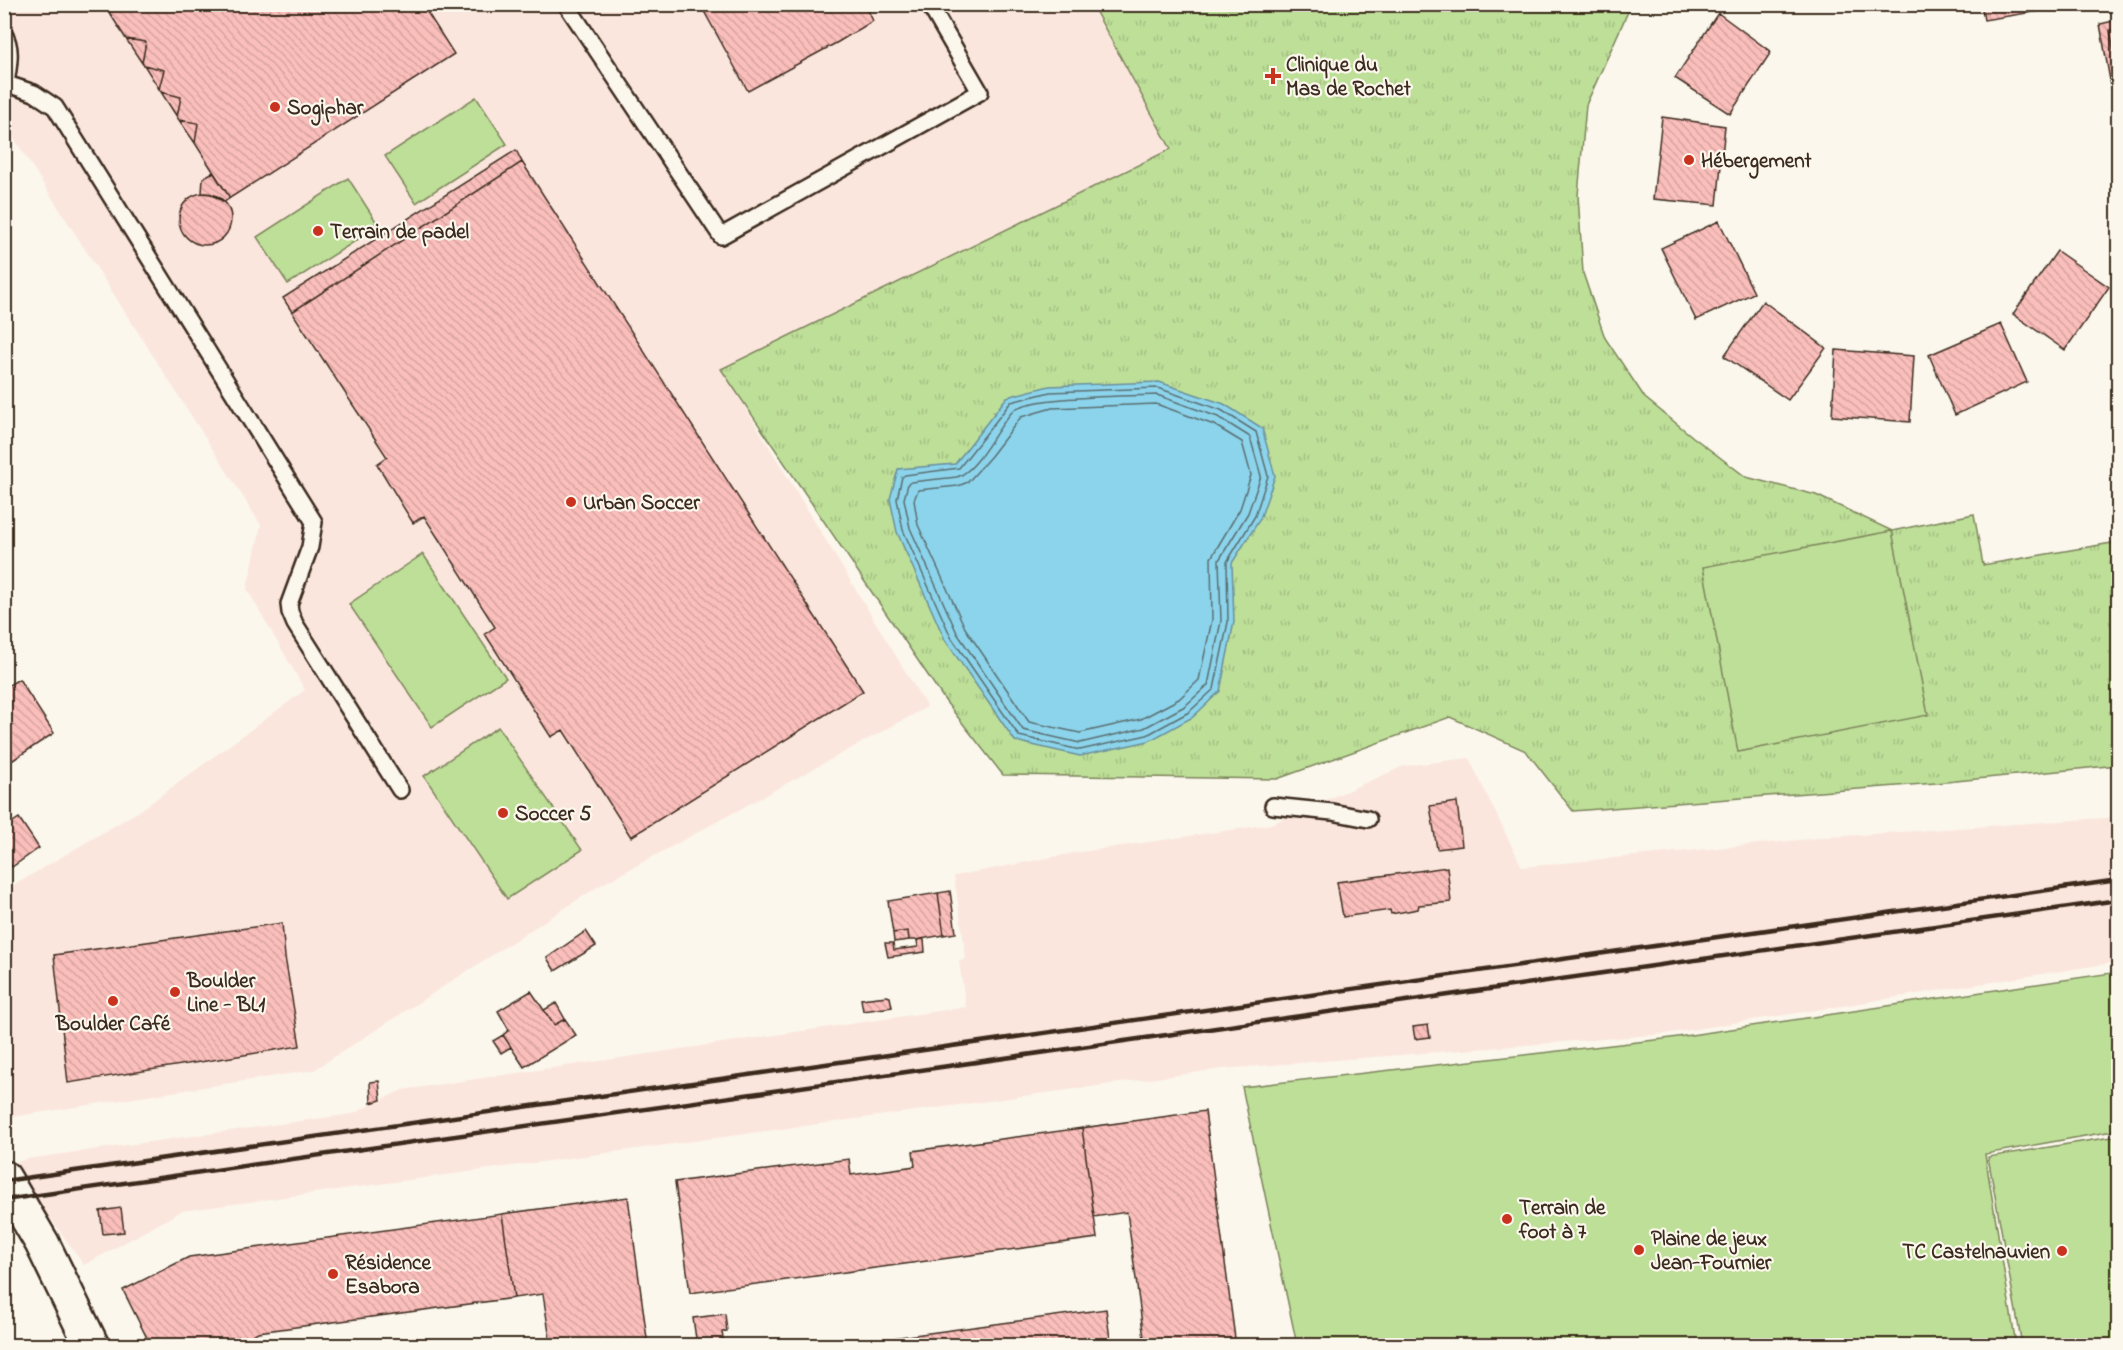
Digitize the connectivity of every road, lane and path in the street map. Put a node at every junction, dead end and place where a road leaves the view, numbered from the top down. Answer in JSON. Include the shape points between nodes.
{"nodes":[{"id":1,"x":566,"y":4,"type":"edge"},
{"id":2,"x":929,"y":4,"type":"edge"},
{"id":3,"x":4,"y":34,"type":"edge"},
{"id":4,"x":5,"y":83,"type":"edge"},
{"id":5,"x":400,"y":790,"type":"dead end"},
{"id":6,"x":1273,"y":806,"type":"dead end"},
{"id":7,"x":1368,"y":819,"type":"dead end"},
{"id":8,"x":4,"y":1178,"type":"edge"},
{"id":9,"x":92,"y":1346,"type":"edge"}],
"edges":[{"from":1,"to":2,"type":"lane","via":[[721,236],[980,92]]},
{"from":3,"to":4,"type":"lane","via":[[9,54]]},
{"from":4,"to":5,"type":"lane","via":[[34,93],[55,107],[314,522],[290,612]]},
{"from":6,"to":7,"type":"lane"},
{"from":8,"to":9,"type":"street","via":[[42,1244]]}]}
